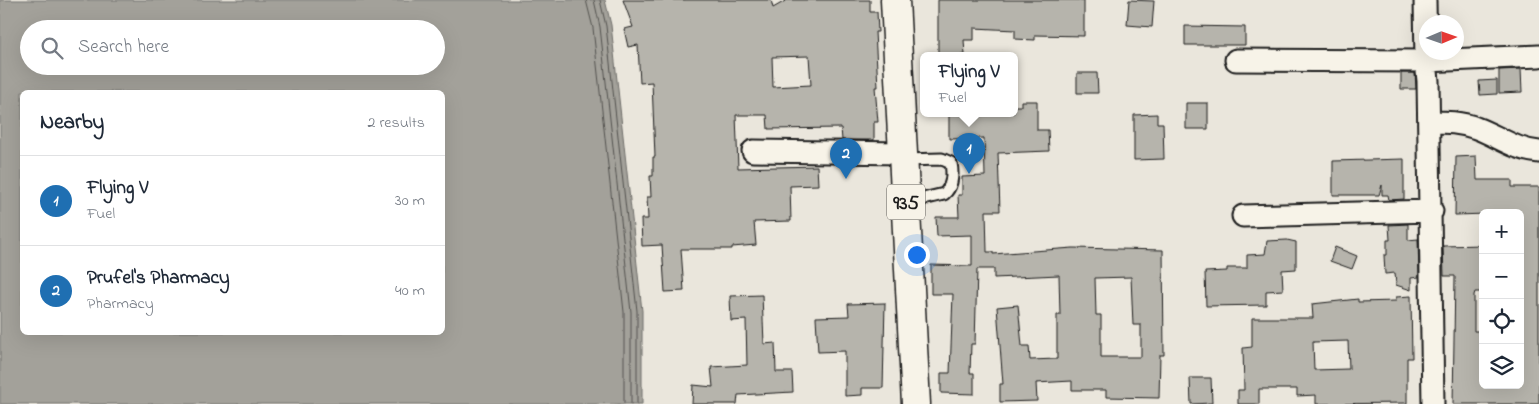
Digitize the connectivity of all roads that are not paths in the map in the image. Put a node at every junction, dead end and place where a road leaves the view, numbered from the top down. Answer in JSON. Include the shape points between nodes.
{"nodes":[{"id":1,"x":895,"y":0,"type":"edge"},
{"id":2,"x":1426,"y":0,"type":"edge"},
{"id":3,"x":1426,"y":15,"type":"edge"},
{"id":4,"x":1539,"y":56,"type":"edge"},
{"id":5,"x":1464,"y":59,"type":"edge"},
{"id":6,"x":1236,"y":60,"type":"dead end"},
{"id":7,"x":1419,"y":60,"type":"edge"},
{"id":8,"x":1426,"y":60,"type":"edge"},
{"id":9,"x":1430,"y":122,"type":"junction"},
{"id":10,"x":754,"y":151,"type":"dead end"},
{"id":11,"x":1539,"y":152,"type":"edge"},
{"id":12,"x":903,"y":157,"type":"junction"},
{"id":13,"x":906,"y":203,"type":"junction"},
{"id":14,"x":1432,"y":211,"type":"junction"},
{"id":15,"x":1244,"y":216,"type":"dead end"},
{"id":16,"x":916,"y":404,"type":"edge"},
{"id":17,"x":1433,"y":404,"type":"edge"}],
"edges":[{"from":1,"to":12,"type":"main road","number":"935"},
{"from":2,"to":3,"type":"street"},
{"from":4,"to":5,"type":"street"},
{"from":6,"to":7,"type":"street"},
{"from":8,"to":9,"type":"street"},
{"from":9,"to":11,"type":"street","via":[[1456,122],[1477,128],[1509,145]]},
{"from":9,"to":14,"type":"street"},
{"from":10,"to":12,"type":"street"},
{"from":12,"to":13,"type":"main road","number":"935"},
{"from":12,"to":13,"type":"lane","via":[[942,159],[951,163],[953,175],[944,194]]},
{"from":13,"to":16,"type":"main road","number":"935"},
{"from":14,"to":15,"type":"street"},
{"from":14,"to":17,"type":"street"}]}
